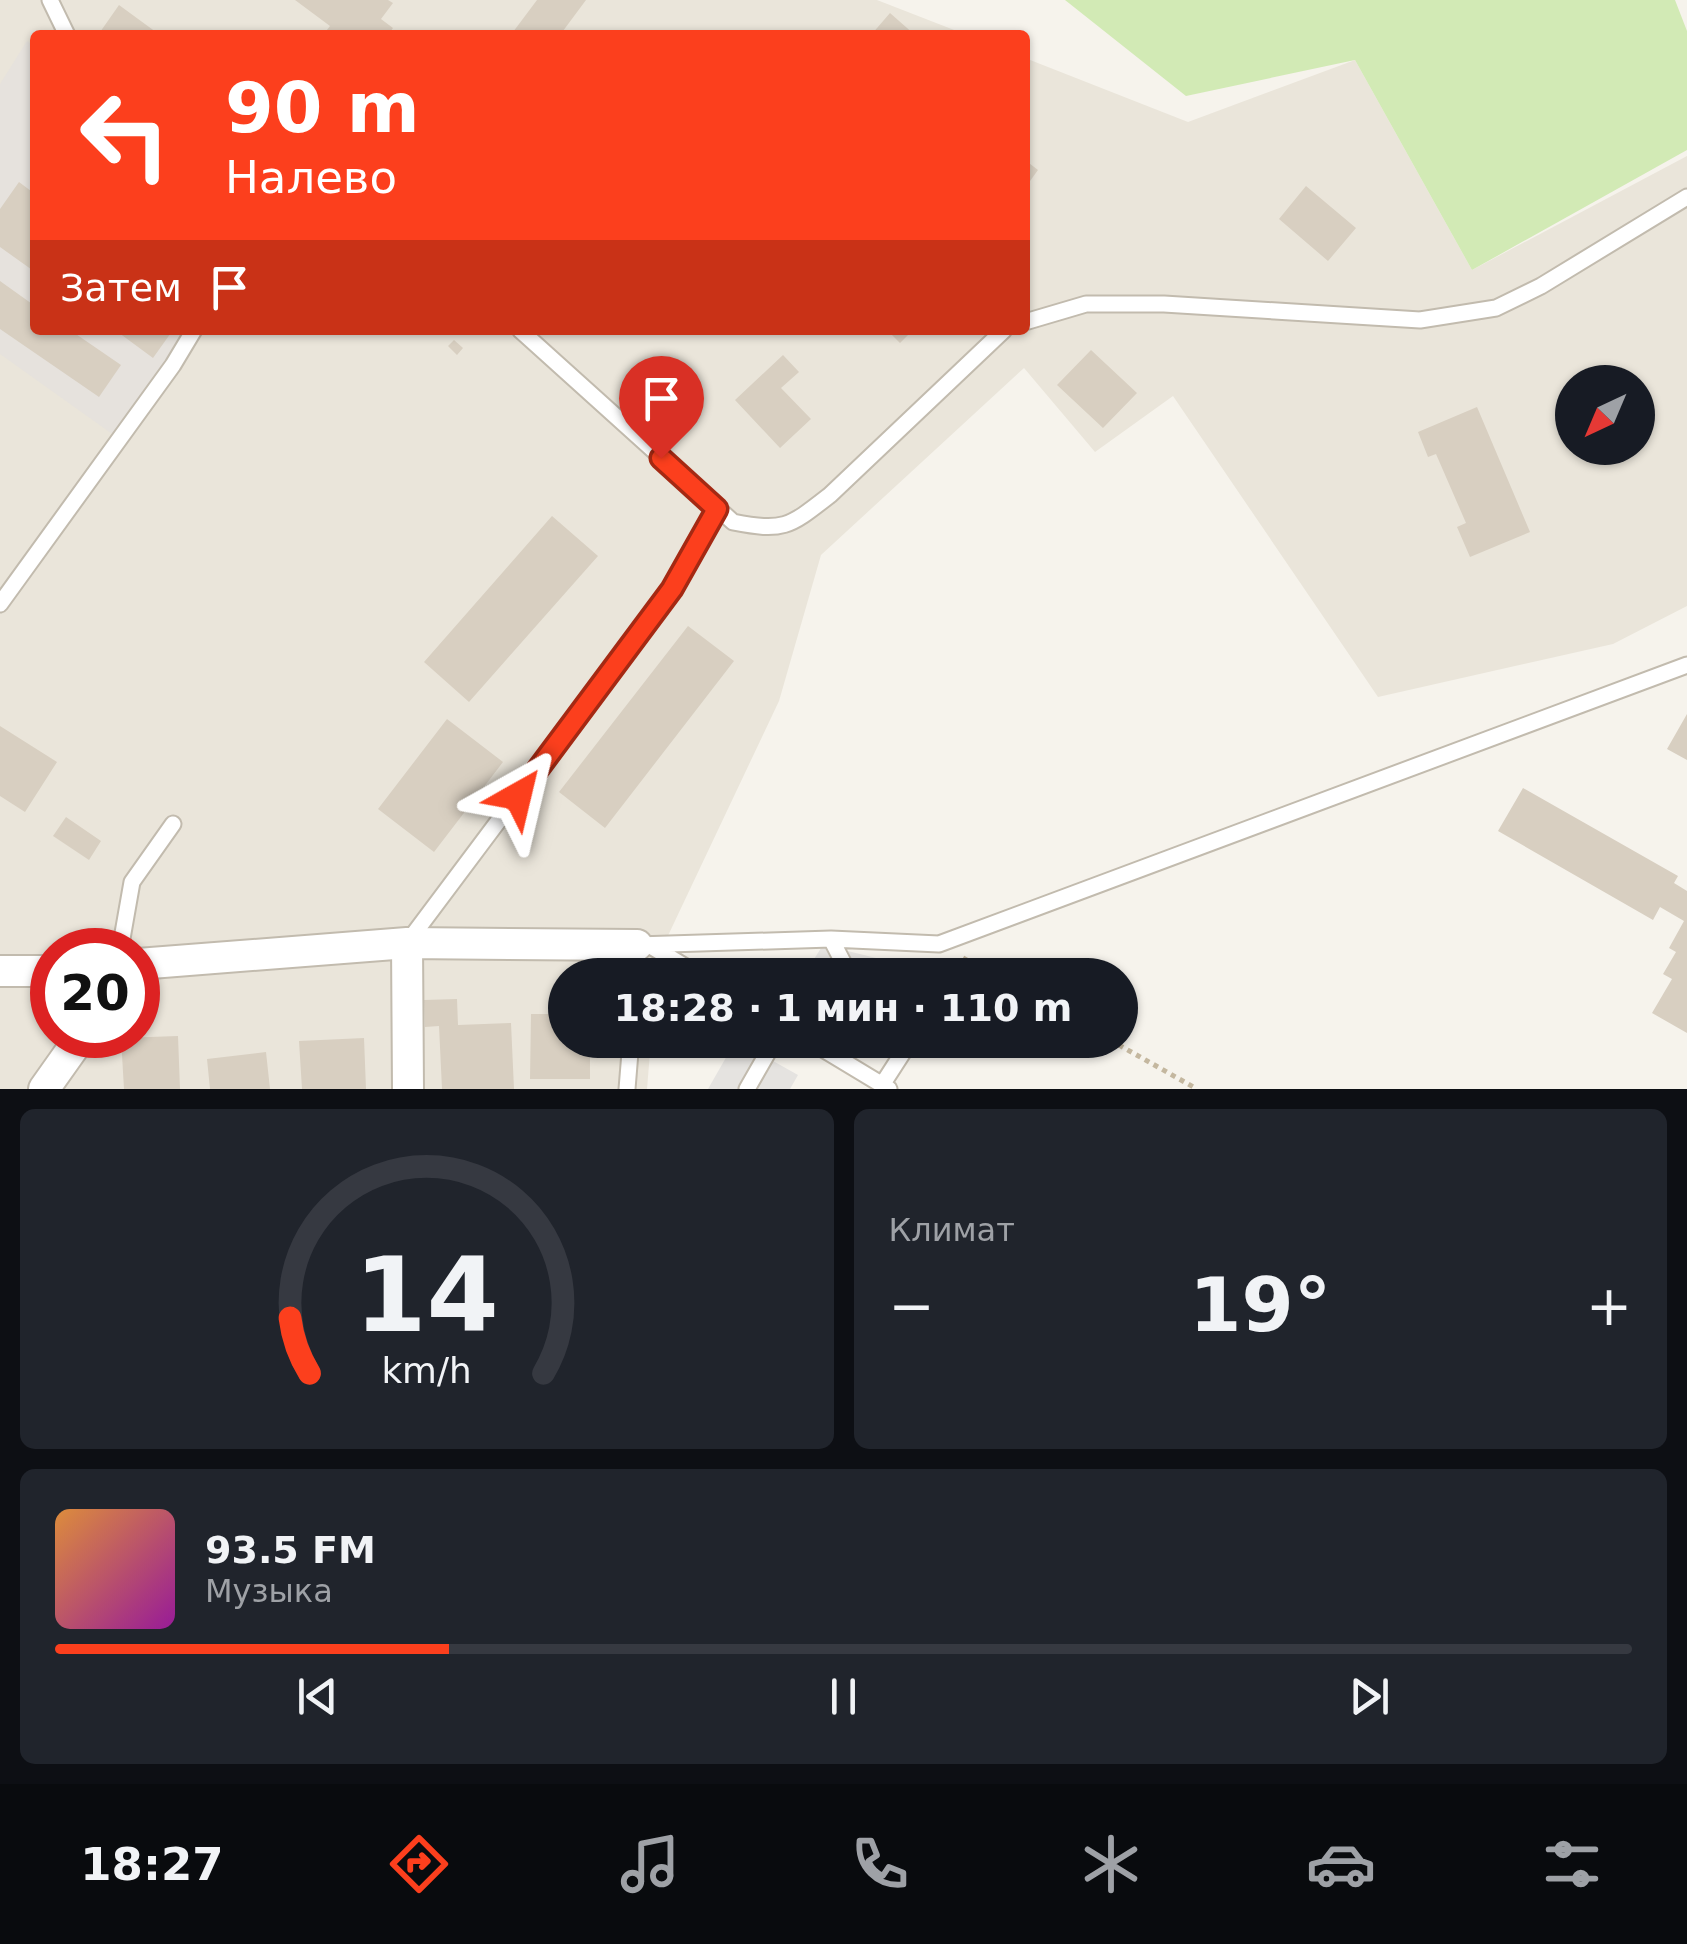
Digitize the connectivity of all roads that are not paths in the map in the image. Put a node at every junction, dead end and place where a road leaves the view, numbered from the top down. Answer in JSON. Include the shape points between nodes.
{"nodes":[{"id":1,"x":50,"y":0,"type":"edge"},
{"id":2,"x":65,"y":30,"type":"edge"},
{"id":3,"x":1687,"y":197,"type":"edge"},
{"id":4,"x":1030,"y":321,"type":"edge"},
{"id":5,"x":191,"y":335,"type":"edge"},
{"id":6,"x":526,"y":335,"type":"edge"},
{"id":7,"x":999,"y":335,"type":"edge"},
{"id":8,"x":717,"y":509,"type":"junction"},
{"id":9,"x":0,"y":604,"type":"edge"},
{"id":10,"x":1687,"y":665,"type":"edge"},
{"id":11,"x":173,"y":824,"type":"dead end"},
{"id":12,"x":124,"y":928,"type":"edge"},
{"id":13,"x":830,"y":938,"type":"junction"},
{"id":14,"x":407,"y":943,"type":"junction"},
{"id":15,"x":640,"y":955,"type":"edge"},
{"id":16,"x":841,"y":958,"type":"edge"},
{"id":17,"x":160,"y":962,"type":"edge"},
{"id":18,"x":0,"y":971,"type":"edge"},
{"id":19,"x":30,"y":973,"type":"edge"},
{"id":20,"x":66,"y":1058,"type":"edge"},
{"id":21,"x":630,"y":1058,"type":"edge"},
{"id":22,"x":765,"y":1058,"type":"edge"},
{"id":23,"x":838,"y":1058,"type":"edge"},
{"id":24,"x":902,"y":1058,"type":"edge"},
{"id":25,"x":886,"y":1087,"type":"edge"},
{"id":26,"x":44,"y":1089,"type":"edge"},
{"id":27,"x":408,"y":1089,"type":"edge"},
{"id":28,"x":627,"y":1089,"type":"edge"},
{"id":29,"x":747,"y":1089,"type":"edge"}],
"edges":[{"from":1,"to":2,"type":"lane"},
{"from":3,"to":4,"type":"lane","via":[[1496,308],[1420,320],[1086,304]]},
{"from":5,"to":9,"type":"lane"},
{"from":6,"to":8,"type":"lane"},
{"from":7,"to":8,"type":"lane","via":[[801,518],[772,530],[733,522]]},
{"from":8,"to":14,"type":"lane","via":[[672,589]]},
{"from":10,"to":13,"type":"lane","via":[[939,944]]},
{"from":11,"to":12,"type":"lane","via":[[132,882]]},
{"from":13,"to":15,"type":"lane"},
{"from":13,"to":16,"type":"lane"},
{"from":14,"to":15,"type":"street"},
{"from":14,"to":17,"type":"street"},
{"from":14,"to":27,"type":"street"},
{"from":18,"to":19,"type":"street"},
{"from":20,"to":26,"type":"street"},
{"from":21,"to":28,"type":"lane"},
{"from":22,"to":29,"type":"lane"},
{"from":23,"to":25,"type":"lane"},
{"from":24,"to":25,"type":"lane"}]}
